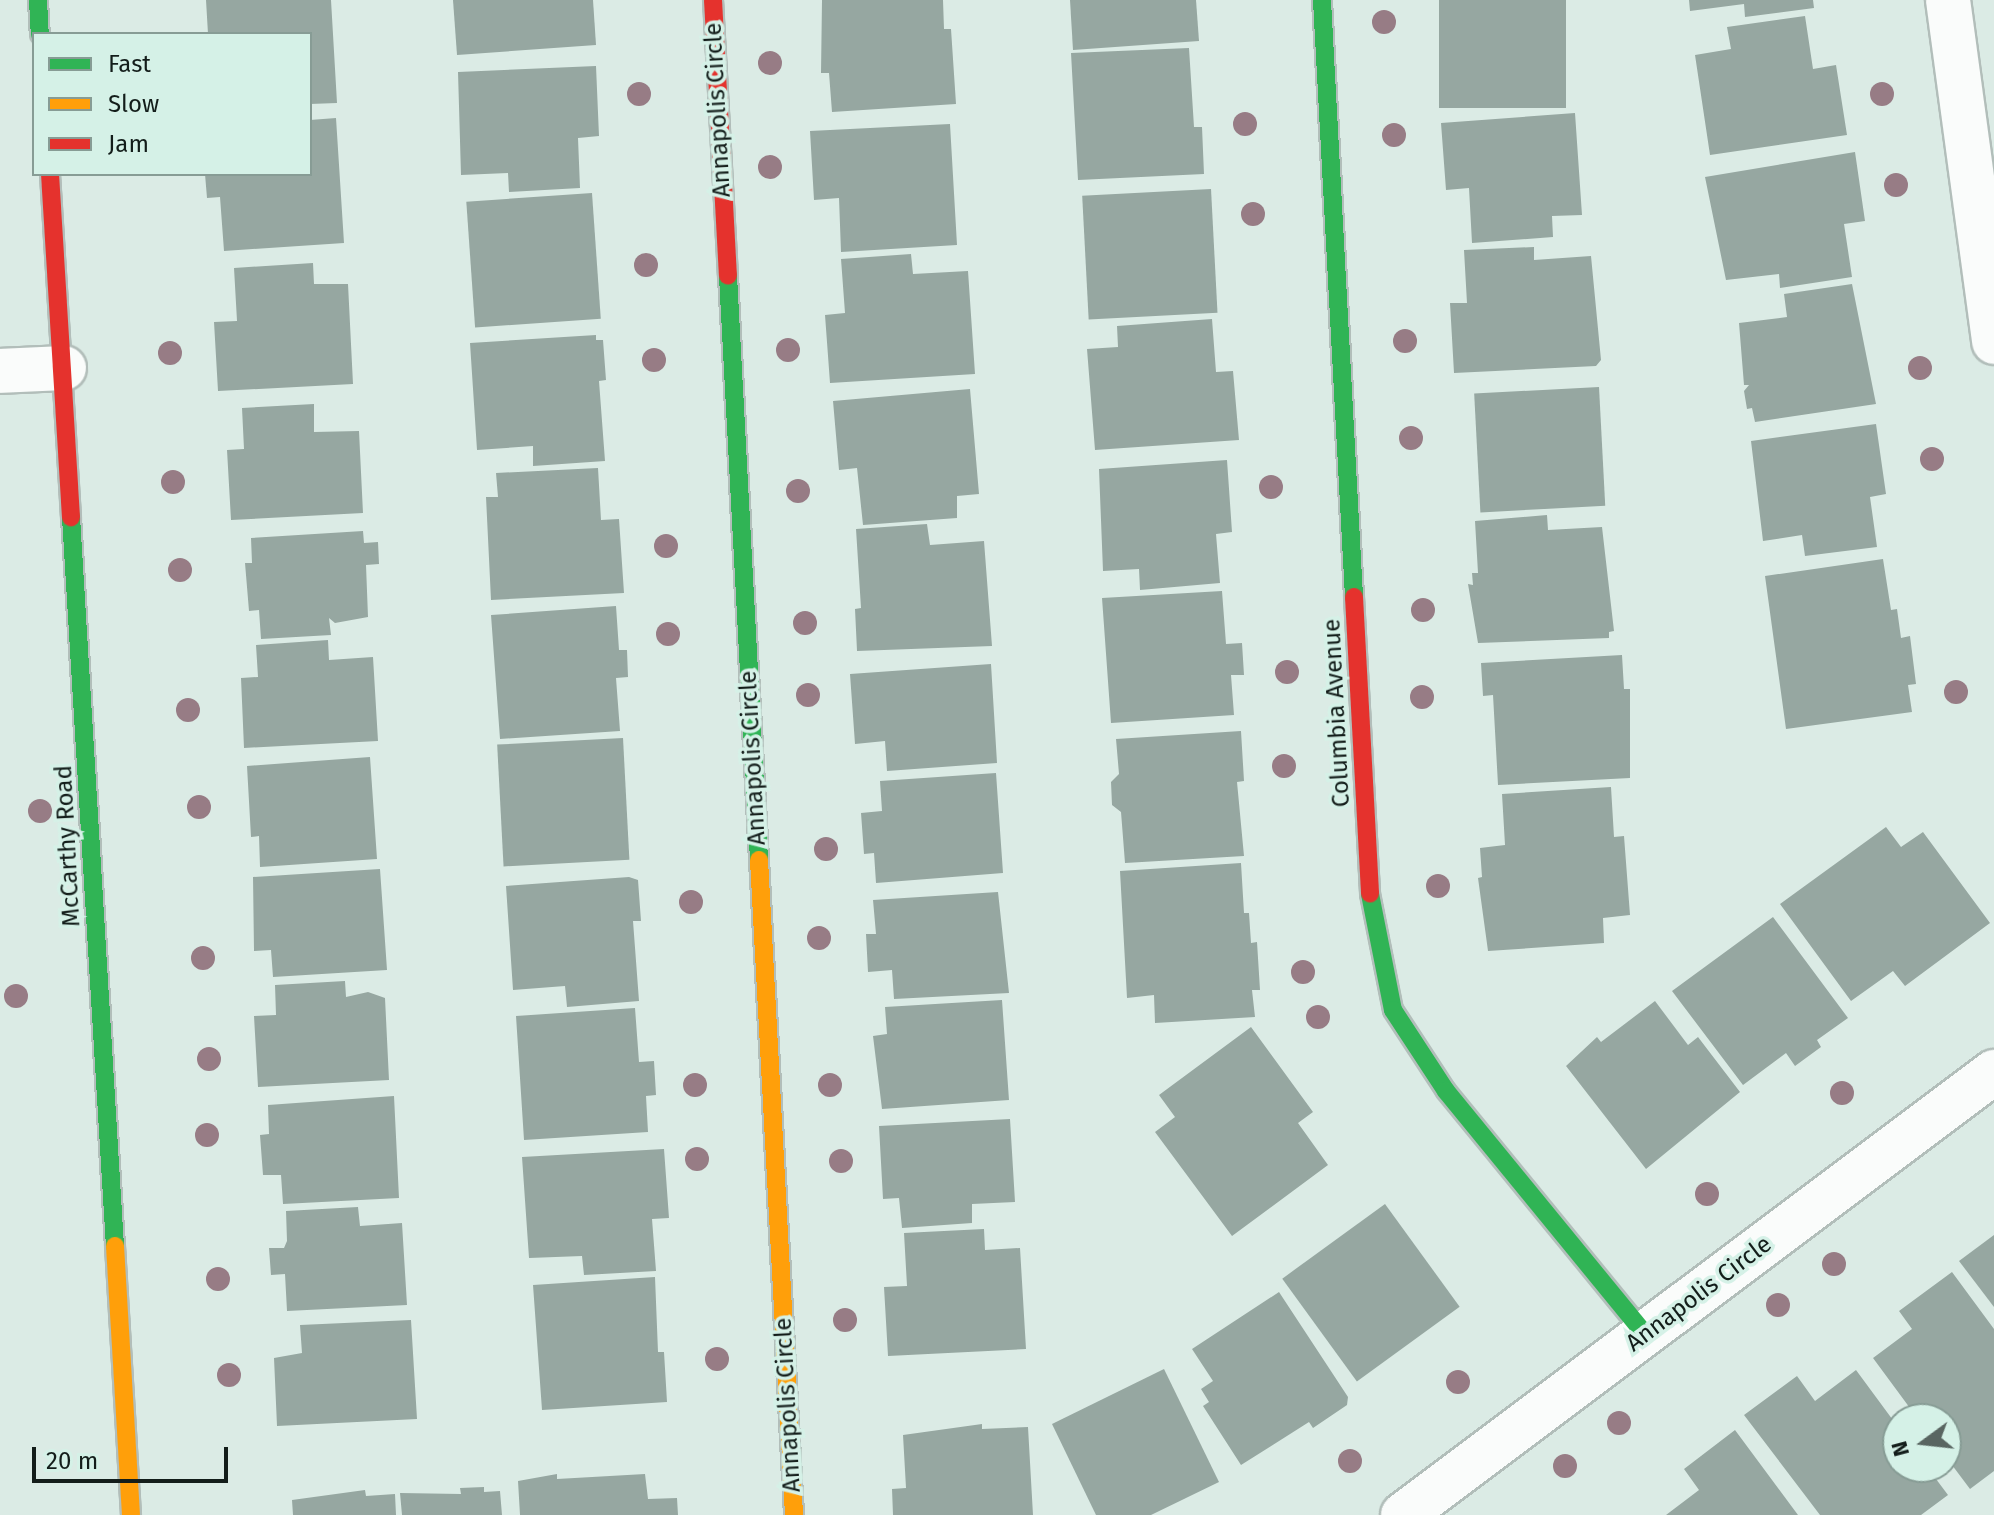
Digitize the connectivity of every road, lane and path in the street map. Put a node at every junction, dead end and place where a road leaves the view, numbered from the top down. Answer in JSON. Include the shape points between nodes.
{"nodes":[{"id":1,"x":38,"y":0,"type":"edge"},
{"id":2,"x":713,"y":0,"type":"edge"},
{"id":3,"x":1322,"y":0,"type":"edge"},
{"id":4,"x":1948,"y":0,"type":"edge"},
{"id":5,"x":40,"y":32,"type":"edge"},
{"id":6,"x":50,"y":176,"type":"edge"},
{"id":7,"x":1994,"y":342,"type":"edge"},
{"id":8,"x":64,"y":368,"type":"junction"},
{"id":9,"x":0,"y":371,"type":"edge"},
{"id":10,"x":1994,"y":1072,"type":"edge"},
{"id":11,"x":1645,"y":1334,"type":"junction"},
{"id":12,"x":131,"y":1515,"type":"edge"},
{"id":13,"x":794,"y":1515,"type":"edge"},
{"id":14,"x":1403,"y":1515,"type":"edge"}],
"edges":[{"from":1,"to":5,"type":"street"},
{"from":2,"to":13,"type":"street","name":"Annapolis Circle"},
{"from":3,"to":11,"type":"street","name":"Columbia Avenue","via":[[1371,906],[1393,1010],[1446,1091]]},
{"from":4,"to":7,"type":"street"},
{"from":6,"to":8,"type":"street","name":"McCarthy Road"},
{"from":8,"to":9,"type":"street"},
{"from":8,"to":12,"type":"street","name":"McCarthy Road"},
{"from":10,"to":11,"type":"street","name":"Annapolis Circle"},
{"from":11,"to":14,"type":"street","name":"Annapolis Circle"}]}
